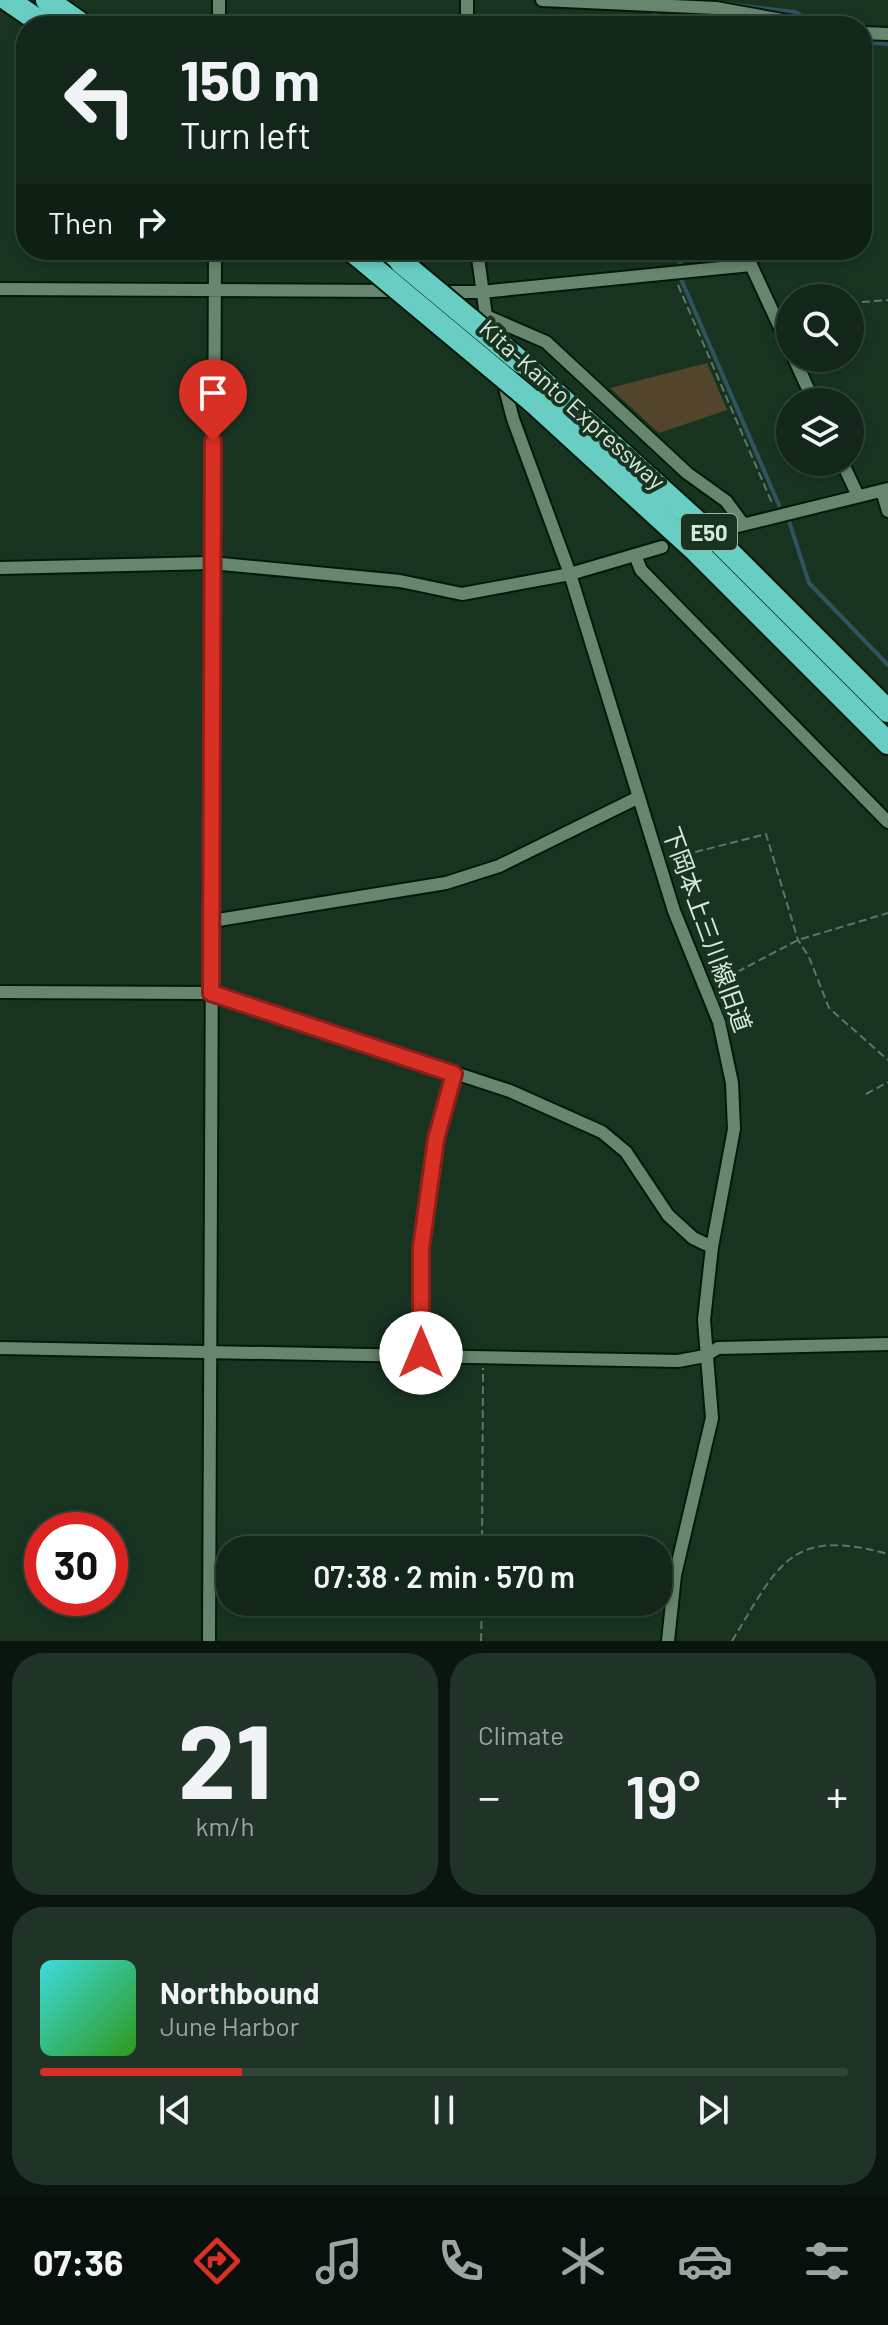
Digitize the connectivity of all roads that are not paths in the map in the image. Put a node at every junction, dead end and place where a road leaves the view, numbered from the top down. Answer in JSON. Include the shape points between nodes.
{"nodes":[{"id":1,"x":8,"y":0,"type":"edge"},
{"id":2,"x":47,"y":0,"type":"edge"},
{"id":3,"x":542,"y":0,"type":"edge"},
{"id":4,"x":31,"y":16,"type":"edge"},
{"id":5,"x":70,"y":16,"type":"edge"},
{"id":6,"x":745,"y":16,"type":"edge"},
{"id":7,"x":215,"y":260,"type":"edge"},
{"id":8,"x":364,"y":260,"type":"edge"},
{"id":9,"x":398,"y":260,"type":"edge"},
{"id":10,"x":478,"y":260,"type":"edge"},
{"id":11,"x":750,"y":260,"type":"edge"},
{"id":12,"x":751,"y":265,"type":"junction"},
{"id":13,"x":0,"y":289,"type":"edge"},
{"id":14,"x":215,"y":289,"type":"junction"},
{"id":15,"x":481,"y":292,"type":"junction"},
{"id":16,"x":486,"y":316,"type":"junction"},
{"id":17,"x":776,"y":319,"type":"edge"},
{"id":18,"x":849,"y":476,"type":"edge"},
{"id":19,"x":885,"y":490,"type":"edge"},
{"id":20,"x":858,"y":496,"type":"junction"},
{"id":21,"x":888,"y":511,"type":"edge"},
{"id":22,"x":743,"y":524,"type":"junction"},
{"id":23,"x":730,"y":528,"type":"dead end"},
{"id":24,"x":662,"y":547,"type":"dead end"},
{"id":25,"x":635,"y":555,"type":"junction"},
{"id":26,"x":211,"y":563,"type":"junction"},
{"id":27,"x":0,"y":568,"type":"edge"},
{"id":28,"x":570,"y":574,"type":"junction"},
{"id":29,"x":888,"y":711,"type":"edge"},
{"id":30,"x":888,"y":743,"type":"edge"},
{"id":31,"x":639,"y":797,"type":"junction"},
{"id":32,"x":888,"y":822,"type":"edge"},
{"id":33,"x":212,"y":921,"type":"junction"},
{"id":34,"x":0,"y":992,"type":"edge"},
{"id":35,"x":211,"y":993,"type":"junction"},
{"id":36,"x":454,"y":1074,"type":"junction"},
{"id":37,"x":712,"y":1247,"type":"junction"},
{"id":38,"x":888,"y":1344,"type":"edge"},
{"id":39,"x":0,"y":1348,"type":"edge"},
{"id":40,"x":210,"y":1353,"type":"junction"},
{"id":41,"x":421,"y":1353,"type":"junction"},
{"id":42,"x":705,"y":1356,"type":"junction"},
{"id":43,"x":209,"y":1641,"type":"edge"},
{"id":44,"x":668,"y":1641,"type":"edge"}],
"edges":[{"from":1,"to":4,"type":"highway"},
{"from":2,"to":5,"type":"highway"},
{"from":3,"to":6,"type":"street","via":[[716,8]]},
{"from":7,"to":14,"type":"street"},
{"from":8,"to":30,"type":"highway","name":"Kita-Kanto Expressway","number":"E50","bridge":true,"via":[[531,400],[695,550]]},
{"from":9,"to":29,"type":"highway","name":"Kita-Kanto Expressway","number":"E50","bridge":true,"via":[[521,362],[717,540]]},
{"from":10,"to":15,"type":"street","name":"下岡本上三川線旧道"},
{"from":11,"to":12,"type":"street"},
{"from":12,"to":15,"type":"street"},
{"from":12,"to":17,"type":"street"},
{"from":13,"to":14,"type":"street"},
{"from":14,"to":15,"type":"street"},
{"from":14,"to":26,"type":"street"},
{"from":15,"to":16,"type":"street","name":"下岡本上三川線旧道"},
{"from":16,"to":22,"type":"street","via":[[546,342],[687,473],[726,501]]},
{"from":16,"to":28,"type":"street","name":"下岡本上三川線旧道","via":[[513,419]]},
{"from":18,"to":20,"type":"street"},
{"from":19,"to":20,"type":"street"},
{"from":19,"to":21,"type":"street"},
{"from":20,"to":22,"type":"street"},
{"from":22,"to":23,"type":"street"},
{"from":24,"to":25,"type":"street"},
{"from":25,"to":28,"type":"street"},
{"from":25,"to":32,"type":"street","via":[[641,570]]},
{"from":26,"to":27,"type":"street"},
{"from":26,"to":28,"type":"street","via":[[400,581],[462,594]]},
{"from":26,"to":33,"type":"street"},
{"from":28,"to":31,"type":"street","name":"下岡本上三川線旧道"},
{"from":31,"to":33,"type":"street","via":[[499,866],[446,883]]},
{"from":31,"to":37,"type":"street","name":"下岡本上三川線旧道","via":[[728,1050],[734,1129]]},
{"from":33,"to":35,"type":"street"},
{"from":34,"to":35,"type":"street"},
{"from":35,"to":36,"type":"street"},
{"from":35,"to":40,"type":"street"},
{"from":36,"to":37,"type":"street","via":[[510,1091],[602,1132],[626,1152],[668,1215]]},
{"from":36,"to":41,"type":"street","via":[[436,1139],[421,1248]]},
{"from":37,"to":42,"type":"street","name":"下岡本上三川線旧道"},
{"from":38,"to":42,"type":"street","via":[[718,1348]]},
{"from":39,"to":40,"type":"street"},
{"from":40,"to":41,"type":"street"},
{"from":40,"to":43,"type":"street"},
{"from":41,"to":42,"type":"street","via":[[678,1361]]},
{"from":42,"to":44,"type":"street","name":"下岡本上三川線旧道","via":[[712,1418],[675,1575]]}]}
